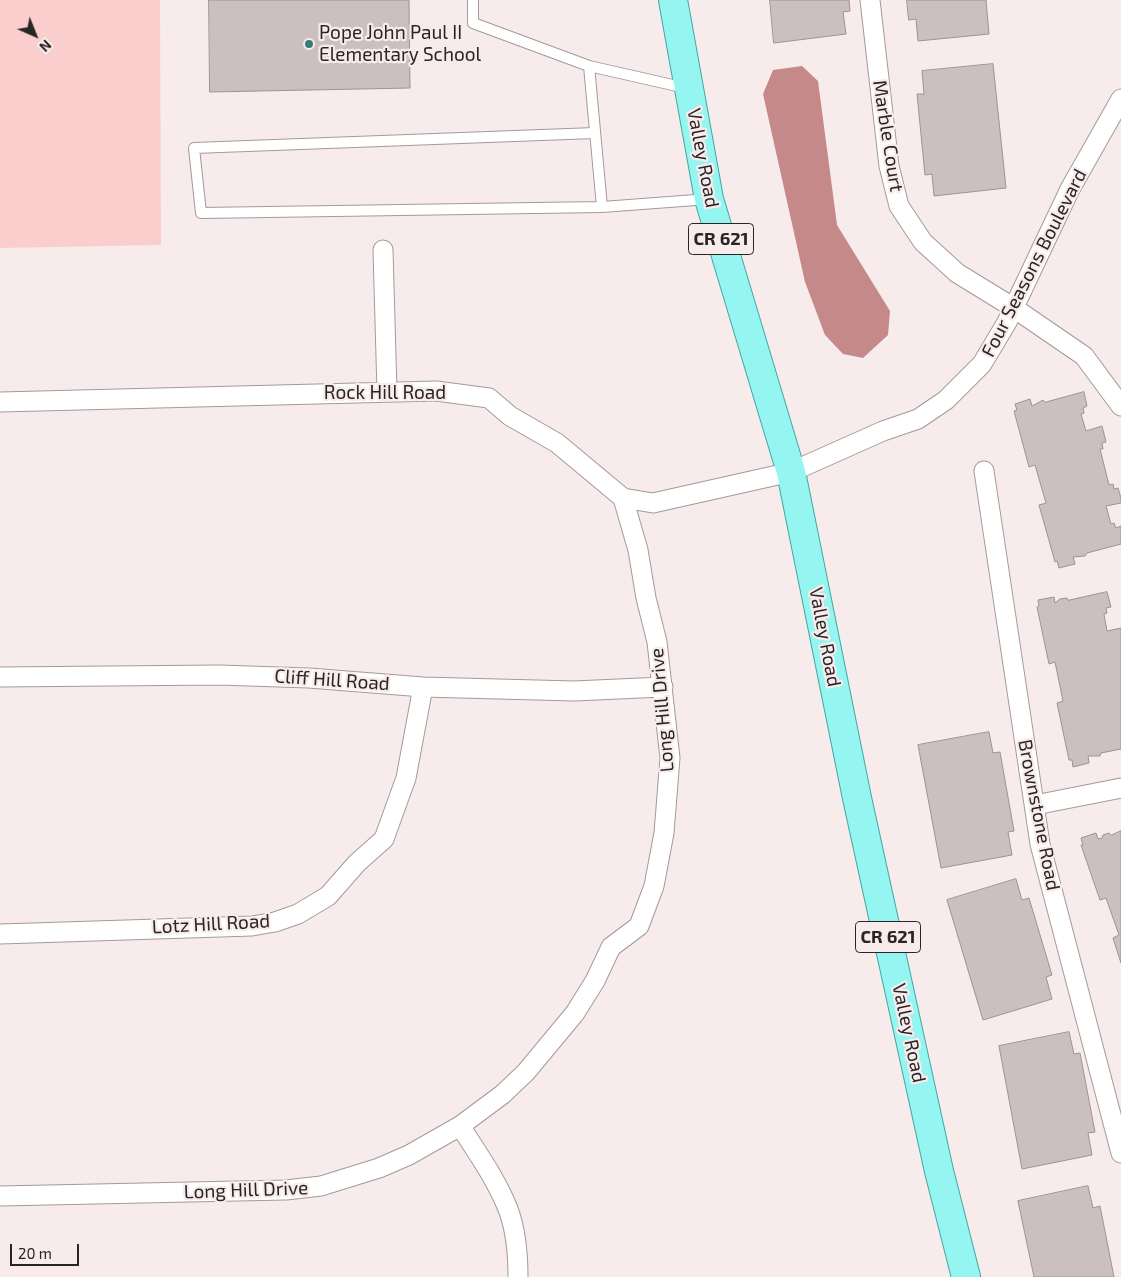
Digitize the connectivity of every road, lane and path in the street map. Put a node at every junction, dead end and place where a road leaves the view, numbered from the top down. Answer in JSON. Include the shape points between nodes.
{"nodes":[{"id":1,"x":473,"y":0,"type":"edge"},
{"id":2,"x":673,"y":0,"type":"edge"},
{"id":3,"x":870,"y":0,"type":"edge"},
{"id":4,"x":589,"y":66,"type":"junction"},
{"id":5,"x":689,"y":89,"type":"junction"},
{"id":6,"x":1121,"y":99,"type":"edge"},
{"id":7,"x":595,"y":132,"type":"junction"},
{"id":8,"x":709,"y":199,"type":"junction"},
{"id":9,"x":602,"y":207,"type":"junction"},
{"id":10,"x":383,"y":250,"type":"dead end"},
{"id":11,"x":1014,"y":308,"type":"junction"},
{"id":12,"x":387,"y":392,"type":"junction"},
{"id":13,"x":0,"y":402,"type":"edge"},
{"id":14,"x":1121,"y":406,"type":"edge"},
{"id":15,"x":984,"y":471,"type":"dead end"},
{"id":16,"x":791,"y":472,"type":"junction"},
{"id":17,"x":623,"y":498,"type":"junction"},
{"id":18,"x":0,"y":677,"type":"edge"},
{"id":19,"x":423,"y":687,"type":"junction"},
{"id":20,"x":663,"y":687,"type":"junction"},
{"id":21,"x":1121,"y":788,"type":"edge"},
{"id":22,"x":1034,"y":805,"type":"junction"},
{"id":23,"x":0,"y":934,"type":"edge"},
{"id":24,"x":460,"y":1126,"type":"junction"},
{"id":25,"x":1121,"y":1153,"type":"edge"},
{"id":26,"x":0,"y":1196,"type":"edge"},
{"id":27,"x":518,"y":1277,"type":"edge"},
{"id":28,"x":966,"y":1277,"type":"edge"}],
"edges":[{"from":1,"to":4,"type":"lane","via":[[473,23]]},
{"from":2,"to":5,"type":"main road","name":"Valley Road","number":"CR 621"},
{"from":3,"to":11,"type":"street","name":"Marble Court","via":[[889,166],[899,206],[923,242],[957,273]]},
{"from":4,"to":5,"type":"lane"},
{"from":4,"to":7,"type":"lane"},
{"from":5,"to":8,"type":"main road","name":"Valley Road","number":"CR 621"},
{"from":6,"to":11,"type":"street","name":"Four Seasons Boulevard","via":[[1070,189]]},
{"from":7,"to":9,"type":"lane"},
{"from":7,"to":9,"type":"lane","via":[[194,148],[201,213]]},
{"from":8,"to":9,"type":"lane"},
{"from":8,"to":16,"type":"main road","name":"Valley Road","number":"CR 621"},
{"from":10,"to":12,"type":"street"},
{"from":11,"to":14,"type":"street","name":"Marble Court","via":[[1084,356]]},
{"from":11,"to":16,"type":"street","name":"Four Seasons Boulevard","via":[[982,364],[946,400],[918,419],[882,431]]},
{"from":12,"to":13,"type":"street","name":"Rock Hill Road"},
{"from":12,"to":17,"type":"street","name":"Rock Hill Road","via":[[436,391],[489,398],[510,416],[557,442]]},
{"from":15,"to":22,"type":"street","name":"Brownstone Road"},
{"from":16,"to":17,"type":"street","via":[[653,503]]},
{"from":16,"to":28,"type":"main road","name":"Valley Road","number":"CR 621","via":[[857,798],[939,1171]]},
{"from":17,"to":20,"type":"street","name":"Long Hill Drive","via":[[638,550]]},
{"from":18,"to":19,"type":"street","name":"Cliff Hill Road","via":[[219,675]]},
{"from":19,"to":20,"type":"street","name":"Cliff Hill Road","via":[[574,691]]},
{"from":19,"to":23,"type":"street","name":"Lotz Hill Road","via":[[406,778],[384,839],[328,896],[298,914],[252,926]]},
{"from":20,"to":24,"type":"street","name":"Long Hill Drive","via":[[670,758],[664,833],[654,886],[639,926],[611,947],[575,1013],[526,1072]]},
{"from":21,"to":22,"type":"street"},
{"from":22,"to":25,"type":"street","name":"Brownstone Road","via":[[1040,844]]},
{"from":24,"to":26,"type":"street","name":"Long Hill Drive","via":[[379,1168],[321,1186],[286,1190]]},
{"from":24,"to":27,"type":"street","via":[[508,1209],[516,1242]]}]}
